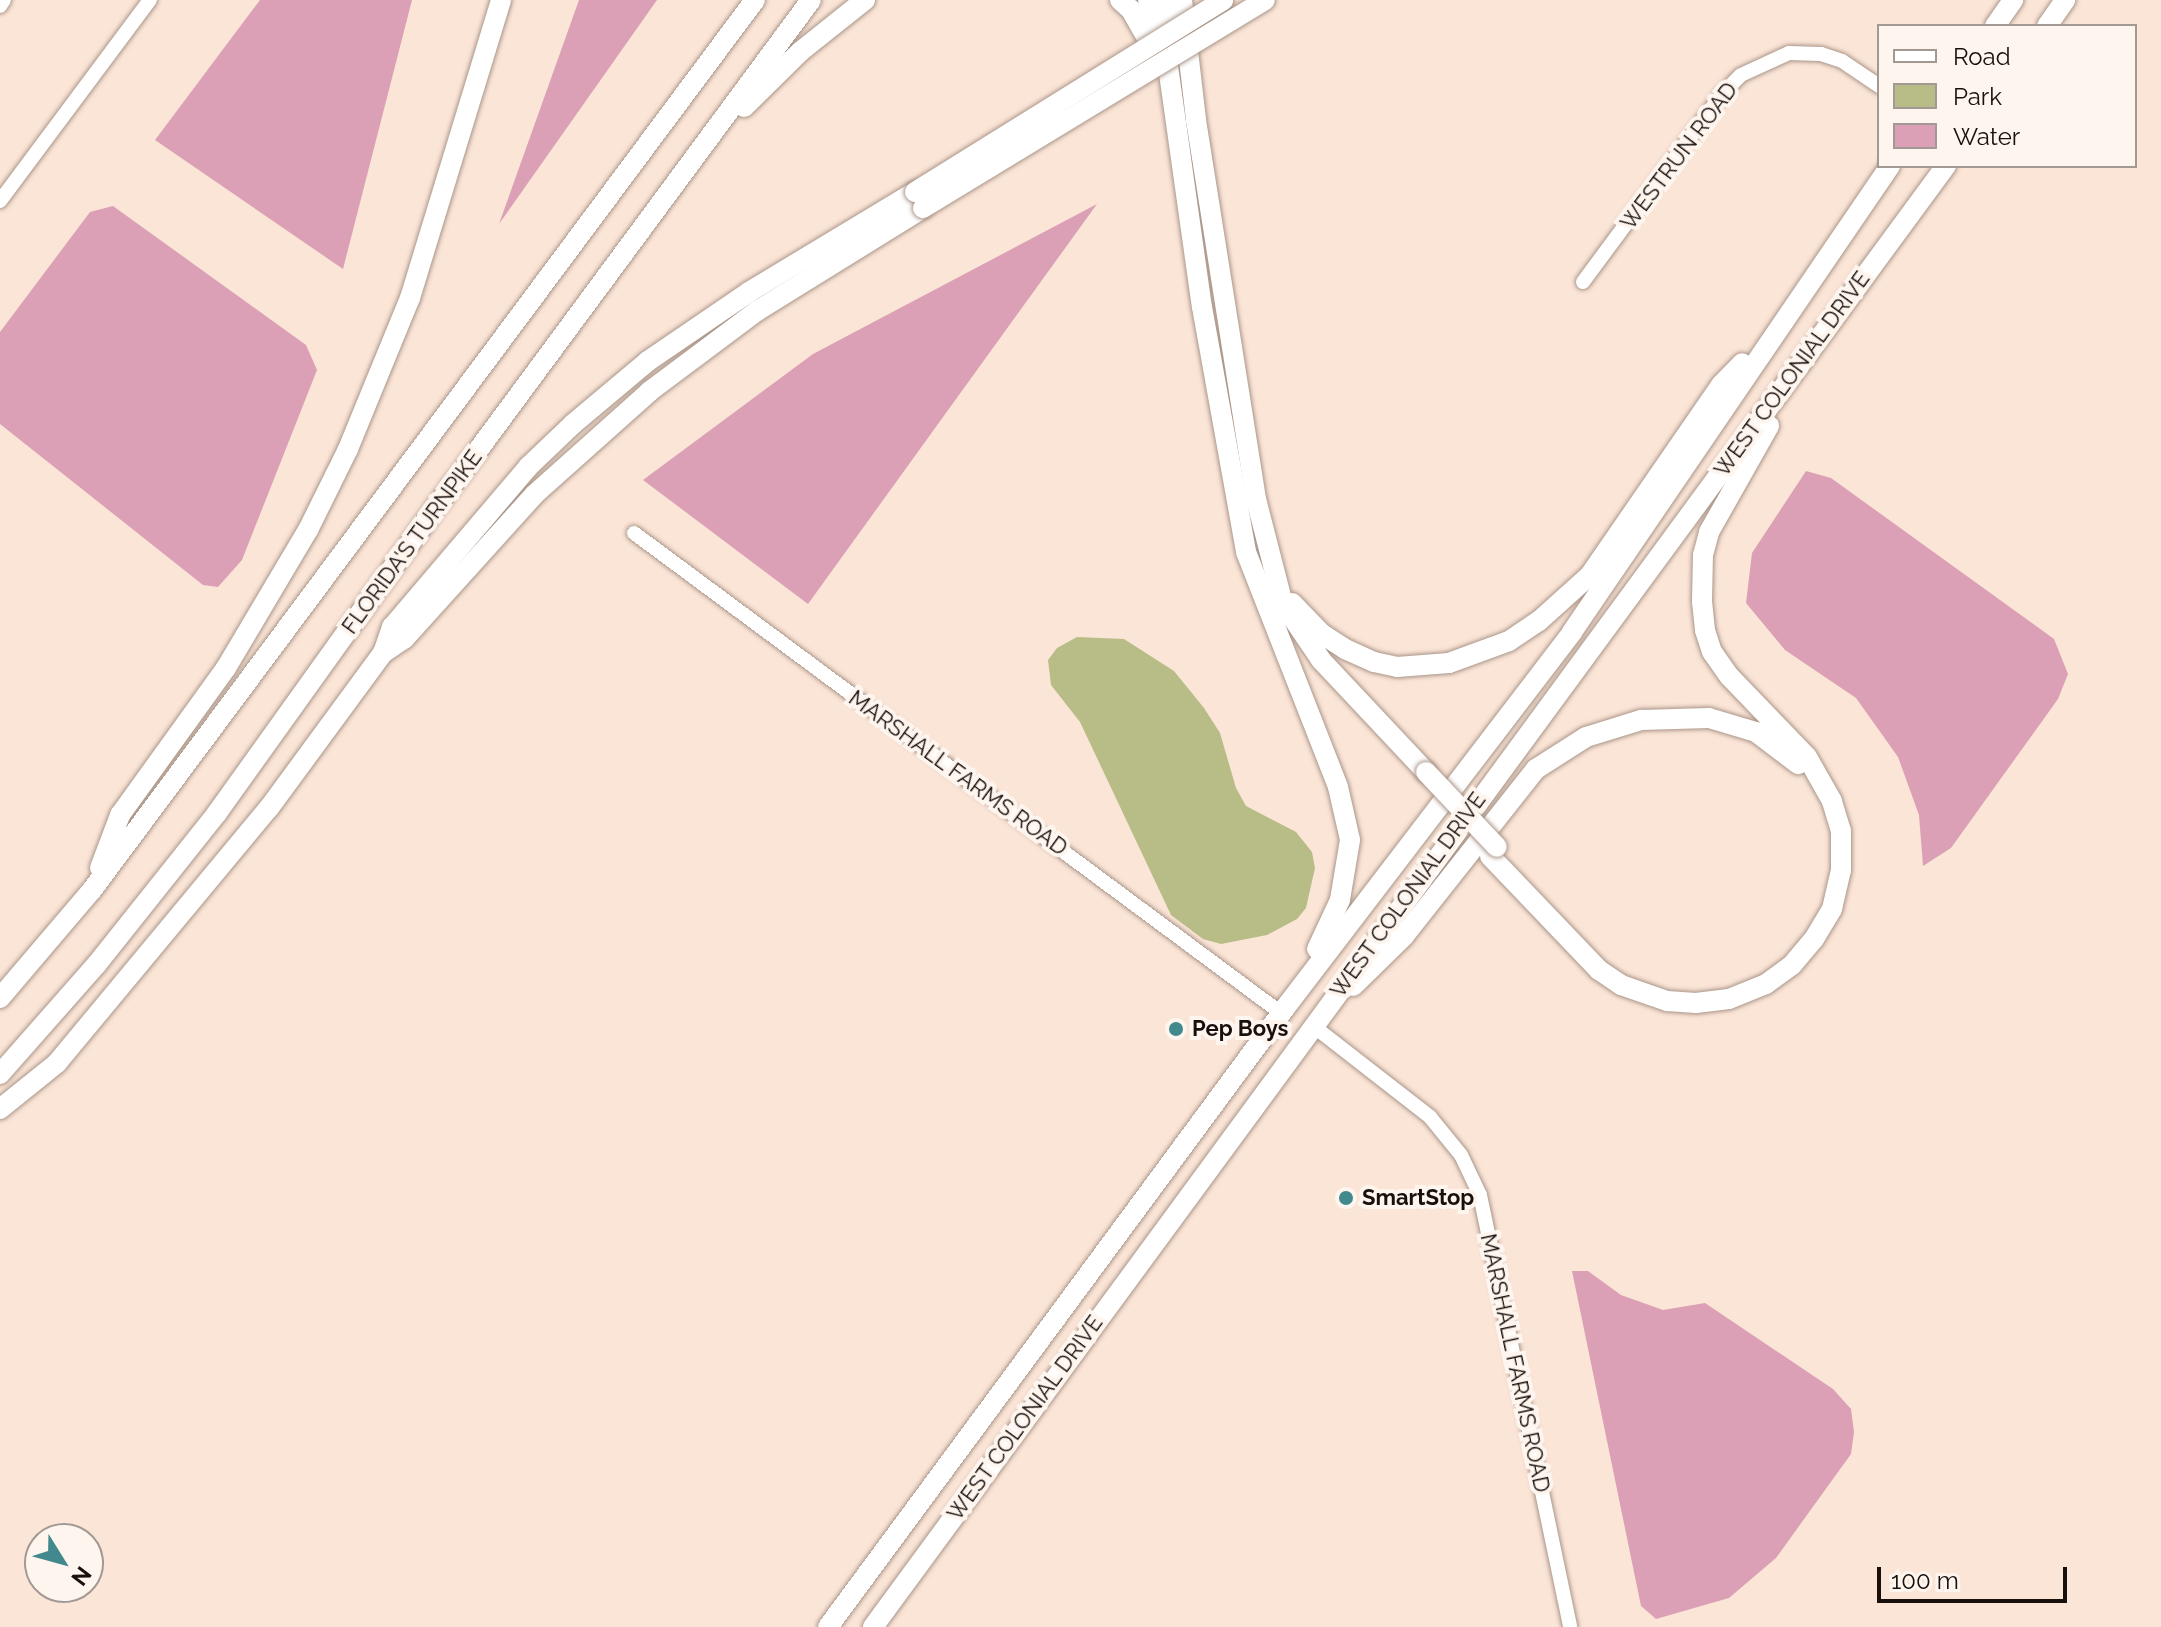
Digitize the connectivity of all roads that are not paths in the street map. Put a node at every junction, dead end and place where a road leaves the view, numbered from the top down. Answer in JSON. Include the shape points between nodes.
{"nodes":[{"id":1,"x":4,"y":0,"type":"edge"},
{"id":2,"x":150,"y":0,"type":"edge"},
{"id":3,"x":501,"y":0,"type":"edge"},
{"id":4,"x":755,"y":0,"type":"edge"},
{"id":5,"x":811,"y":0,"type":"edge"},
{"id":6,"x":865,"y":0,"type":"edge"},
{"id":7,"x":1120,"y":0,"type":"edge"},
{"id":8,"x":1148,"y":0,"type":"edge"},
{"id":9,"x":1166,"y":0,"type":"edge"},
{"id":10,"x":1182,"y":0,"type":"edge"},
{"id":11,"x":1223,"y":0,"type":"edge"},
{"id":12,"x":1265,"y":0,"type":"edge"},
{"id":13,"x":2013,"y":0,"type":"edge"},
{"id":14,"x":2065,"y":0,"type":"edge"},
{"id":15,"x":0,"y":6,"type":"edge"},
{"id":16,"x":1996,"y":24,"type":"edge"},
{"id":17,"x":2048,"y":24,"type":"edge"},
{"id":18,"x":1877,"y":85,"type":"edge"},
{"id":19,"x":1170,"y":98,"type":"junction"},
{"id":20,"x":1196,"y":120,"type":"junction"},
{"id":21,"x":701,"y":150,"type":"junction"},
{"id":22,"x":1889,"y":168,"type":"edge"},
{"id":23,"x":1928,"y":168,"type":"edge"},
{"id":24,"x":1945,"y":168,"type":"edge"},
{"id":25,"x":919,"y":200,"type":"junction"},
{"id":26,"x":0,"y":201,"type":"edge"},
{"id":27,"x":1872,"y":265,"type":"junction"},
{"id":28,"x":1583,"y":282,"type":"dead end"},
{"id":29,"x":1787,"y":313,"type":"junction"},
{"id":30,"x":634,"y":533,"type":"dead end"},
{"id":31,"x":1277,"y":582,"type":"junction"},
{"id":32,"x":1274,"y":621,"type":"junction"},
{"id":33,"x":1422,"y":776,"type":"junction"},
{"id":34,"x":1493,"y":852,"type":"junction"},
{"id":35,"x":92,"y":890,"type":"junction"},
{"id":36,"x":0,"y":998,"type":"edge"},
{"id":37,"x":1283,"y":1011,"type":"junction"},
{"id":38,"x":1312,"y":1025,"type":"junction"},
{"id":39,"x":0,"y":1074,"type":"edge"},
{"id":40,"x":0,"y":1109,"type":"edge"},
{"id":41,"x":828,"y":1627,"type":"edge"},
{"id":42,"x":873,"y":1627,"type":"edge"},
{"id":43,"x":1570,"y":1627,"type":"edge"}],
"edges":[{"from":1,"to":15,"type":"street"},
{"from":2,"to":26,"type":"street"},
{"from":3,"to":35,"type":"highway","via":[[410,298],[348,449],[308,530],[226,668],[120,815]]},
{"from":4,"to":35,"type":"highway","name":"FLORIDA'S TURNPIKE"},
{"from":5,"to":21,"type":"highway","name":"FLORIDA'S TURNPIKE"},
{"from":6,"to":21,"type":"highway","via":[[801,51]]},
{"from":7,"to":19,"type":"highway","via":[[1149,38]]},
{"from":8,"to":19,"type":"highway","via":[[1168,66]]},
{"from":9,"to":20,"type":"highway"},
{"from":10,"to":20,"type":"highway"},
{"from":11,"to":25,"type":"highway","bridge":true},
{"from":12,"to":25,"type":"highway","bridge":true},
{"from":13,"to":16,"type":"highway"},
{"from":14,"to":17,"type":"highway"},
{"from":18,"to":28,"type":"street","name":"WESTRUN ROAD","via":[[1821,54],[1789,53],[1741,75]]},
{"from":19,"to":32,"type":"highway","via":[[1246,552]]},
{"from":20,"to":31,"type":"highway","via":[[1256,499]]},
{"from":21,"to":39,"type":"highway","name":"FLORIDA'S TURNPIKE","via":[[217,813],[97,964]]},
{"from":22,"to":29,"type":"highway","name":"WEST COLONIAL DRIVE"},
{"from":23,"to":27,"type":"highway"},
{"from":24,"to":27,"type":"highway","name":"WEST COLONIAL DRIVE"},
{"from":25,"to":40,"type":"highway","via":[[749,292],[648,361],[573,424],[496,502],[392,627],[383,653],[269,808],[57,1063]]},
{"from":27,"to":34,"type":"highway","via":[[1746,462],[1703,555],[1702,601],[1712,652],[1807,757],[1837,816],[1841,870],[1832,909],[1814,939],[1792,965],[1754,989],[1729,999],[1667,1001],[1621,985],[1599,970]]},
{"from":27,"to":38,"type":"highway","name":"WEST COLONIAL DRIVE"},
{"from":29,"to":31,"type":"highway","via":[[1722,384],[1590,575],[1509,641],[1482,654],[1429,667],[1374,662],[1322,634]]},
{"from":29,"to":37,"type":"highway","name":"WEST COLONIAL DRIVE","via":[[1572,632]]},
{"from":30,"to":37,"type":"street","name":"MARSHALL FARMS ROAD"},
{"from":31,"to":33,"type":"highway","via":[[1283,604],[1313,651]]},
{"from":32,"to":33,"type":"highway","via":[[1312,670]]},
{"from":32,"to":37,"type":"highway","via":[[1338,787],[1350,840],[1335,915]]},
{"from":33,"to":34,"type":"highway"},
{"from":34,"to":38,"type":"highway","via":[[1607,963],[1639,982],[1691,992],[1748,981],[1789,952],[1815,918],[1830,861],[1826,819],[1811,782],[1767,738],[1689,716],[1613,727],[1586,737],[1536,769],[1404,936]]},
{"from":35,"to":36,"type":"highway","name":"FLORIDA'S TURNPIKE"},
{"from":37,"to":41,"type":"highway","name":"WEST COLONIAL DRIVE"},
{"from":38,"to":42,"type":"highway","name":"WEST COLONIAL DRIVE"},
{"from":38,"to":43,"type":"street","name":"MARSHALL FARMS ROAD","via":[[1430,1117],[1461,1155],[1480,1195]]}]}
